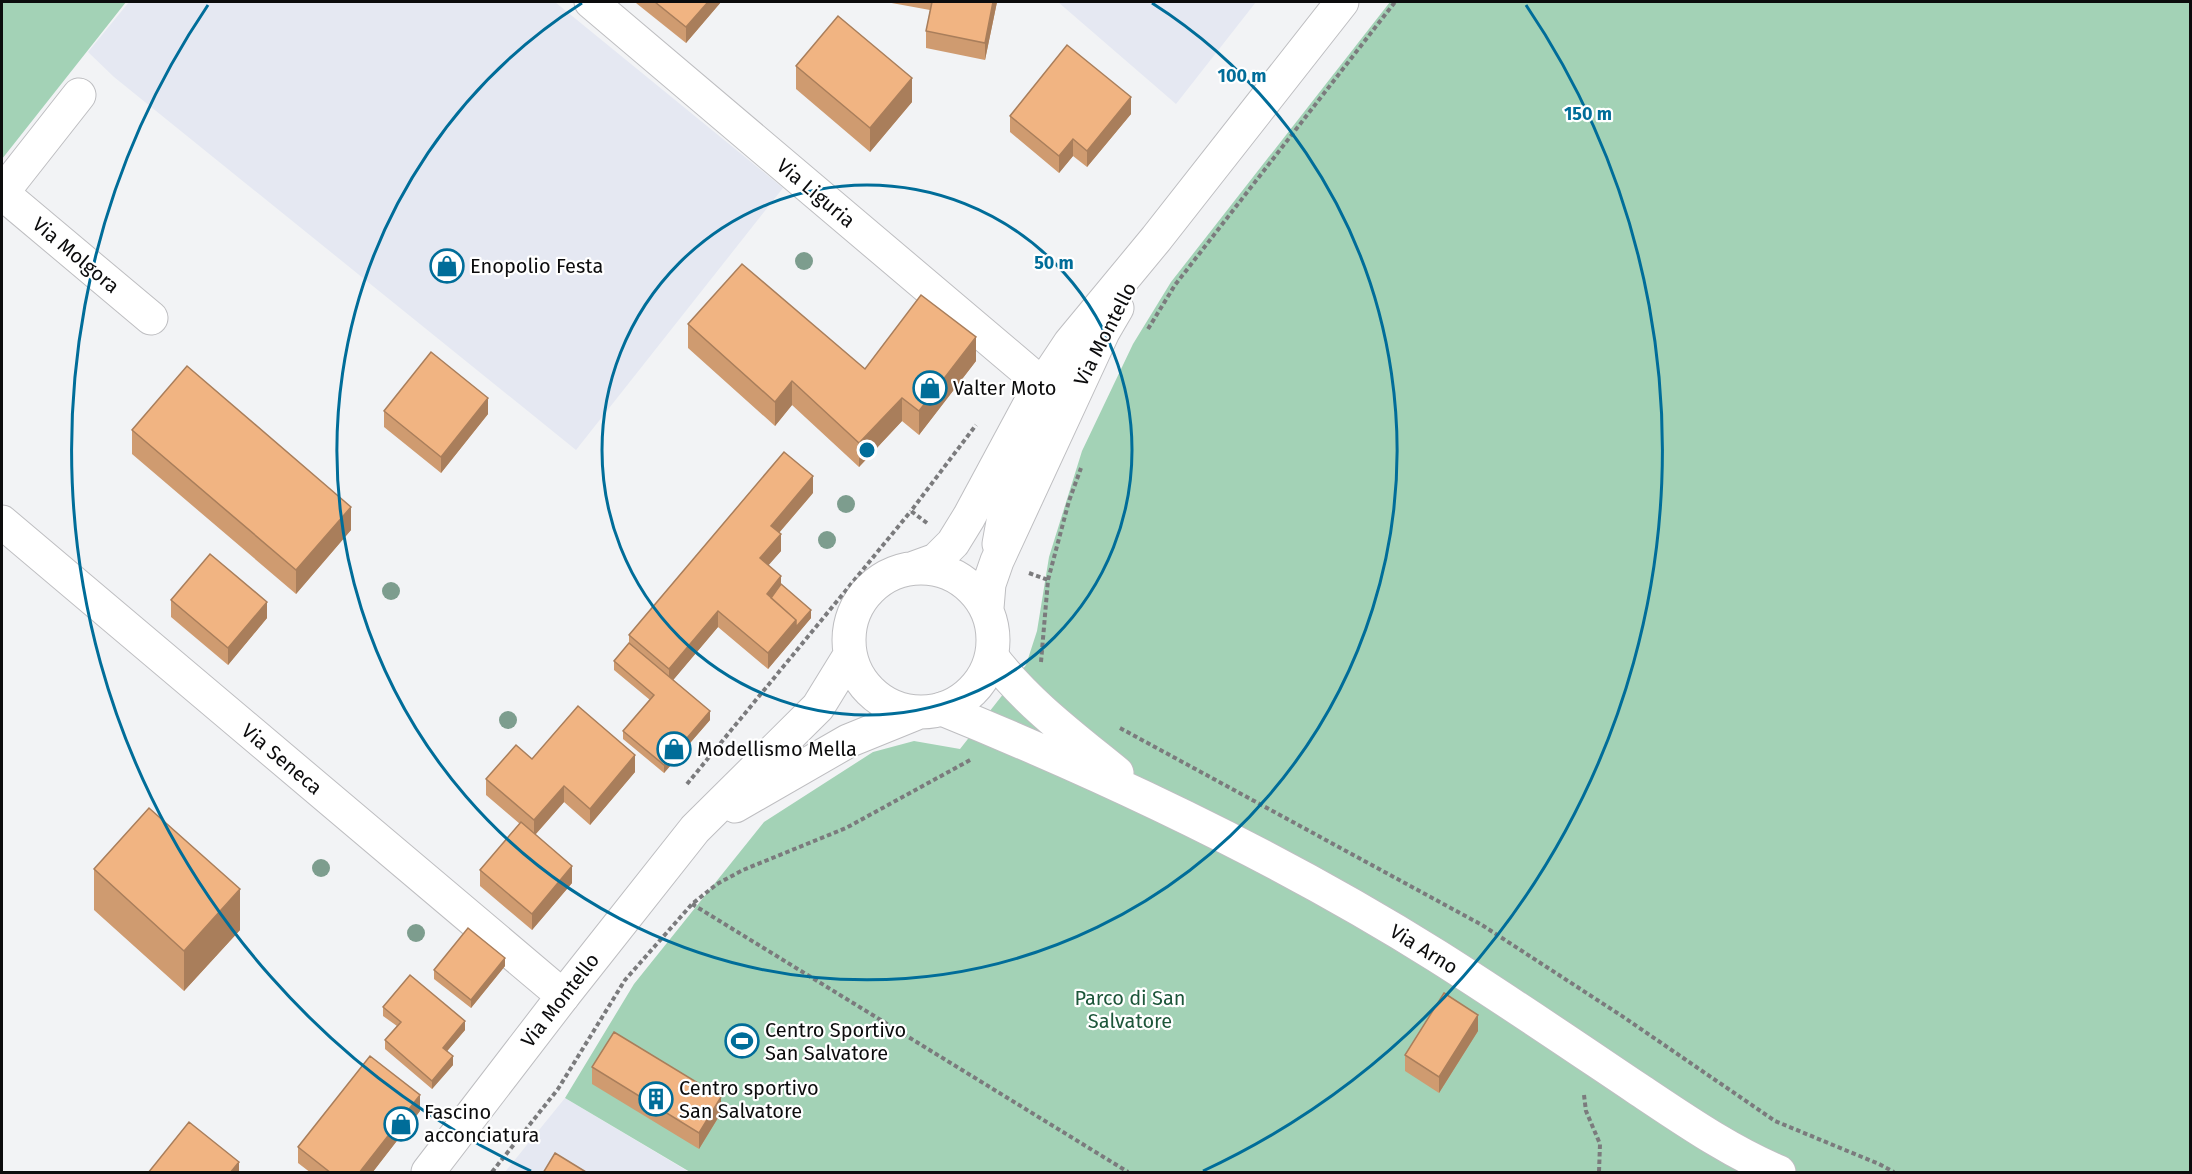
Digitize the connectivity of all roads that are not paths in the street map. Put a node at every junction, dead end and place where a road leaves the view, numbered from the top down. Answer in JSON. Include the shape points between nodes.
{"nodes":[{"id":1,"x":591,"y":2,"type":"edge"},
{"id":2,"x":1342,"y":2,"type":"edge"},
{"id":3,"x":79,"y":94,"type":"dead end"},
{"id":4,"x":2,"y":193,"type":"edge"},
{"id":5,"x":1156,"y":239,"type":"junction"},
{"id":6,"x":151,"y":318,"type":"dead end"},
{"id":7,"x":1042,"y":384,"type":"junction"},
{"id":8,"x":2,"y":522,"type":"edge"},
{"id":9,"x":997,"y":561,"type":"junction"},
{"id":10,"x":914,"y":568,"type":"junction"},
{"id":11,"x":987,"y":608,"type":"junction"},
{"id":12,"x":850,"y":655,"type":"junction"},
{"id":13,"x":992,"y":657,"type":"junction"},
{"id":14,"x":929,"y":711,"type":"junction"},
{"id":15,"x":1156,"y":803,"type":"junction"},
{"id":16,"x":695,"y":829,"type":"junction"},
{"id":17,"x":563,"y":996,"type":"junction"},
{"id":18,"x":1678,"y":1116,"type":"junction"},
{"id":19,"x":428,"y":1173,"type":"edge"},
{"id":20,"x":1729,"y":1173,"type":"edge"},
{"id":21,"x":1779,"y":1173,"type":"edge"}],
"edges":[{"from":1,"to":7,"type":"street","name":"Via Liguria"},
{"from":2,"to":5,"type":"street","name":"Via Montello"},
{"from":3,"to":4,"type":"street","name":"Via Molgora"},
{"from":4,"to":6,"type":"street","name":"Via Molgora"},
{"from":5,"to":7,"type":"street","name":"Via Montello","via":[[1070,342]]},
{"from":5,"to":9,"type":"street","name":"Via Montello","via":[[1103,332]]},
{"from":7,"to":9,"type":"street","name":"Via Montello","via":[[1048,400],[1010,483]]},
{"from":7,"to":10,"type":"street","name":"Via Montello","via":[[953,543],[936,560]]},
{"from":8,"to":17,"type":"street","name":"Via Seneca"},
{"from":9,"to":11,"type":"street","name":"Via Montello","via":[[988,584]]},
{"from":10,"to":11,"type":"street","via":[[939,569],[962,580]]},
{"from":10,"to":12,"type":"street","via":[[890,575],[873,586],[857,606],[849,630]]},
{"from":11,"to":13,"type":"street","via":[[993,632]]},
{"from":12,"to":14,"type":"street","via":[[871,693],[892,706]]},
{"from":12,"to":16,"type":"street","name":"Via Montello","via":[[818,708]]},
{"from":13,"to":14,"type":"street","via":[[982,681],[964,698]]},
{"from":13,"to":15,"type":"street","name":"Via Arno","via":[[1053,722]]},
{"from":14,"to":15,"type":"street","name":"Via Arno"},
{"from":14,"to":16,"type":"street","name":"Via Montello","via":[[848,741]]},
{"from":15,"to":18,"type":"street","name":"Via Arno","via":[[1359,908]]},
{"from":16,"to":17,"type":"street","name":"Via Montello"},
{"from":17,"to":19,"type":"street","name":"Via Montello"},
{"from":18,"to":20,"type":"street","name":"Via Arno","via":[[1716,1153]]},
{"from":18,"to":21,"type":"street","name":"Via Arno"}]}
